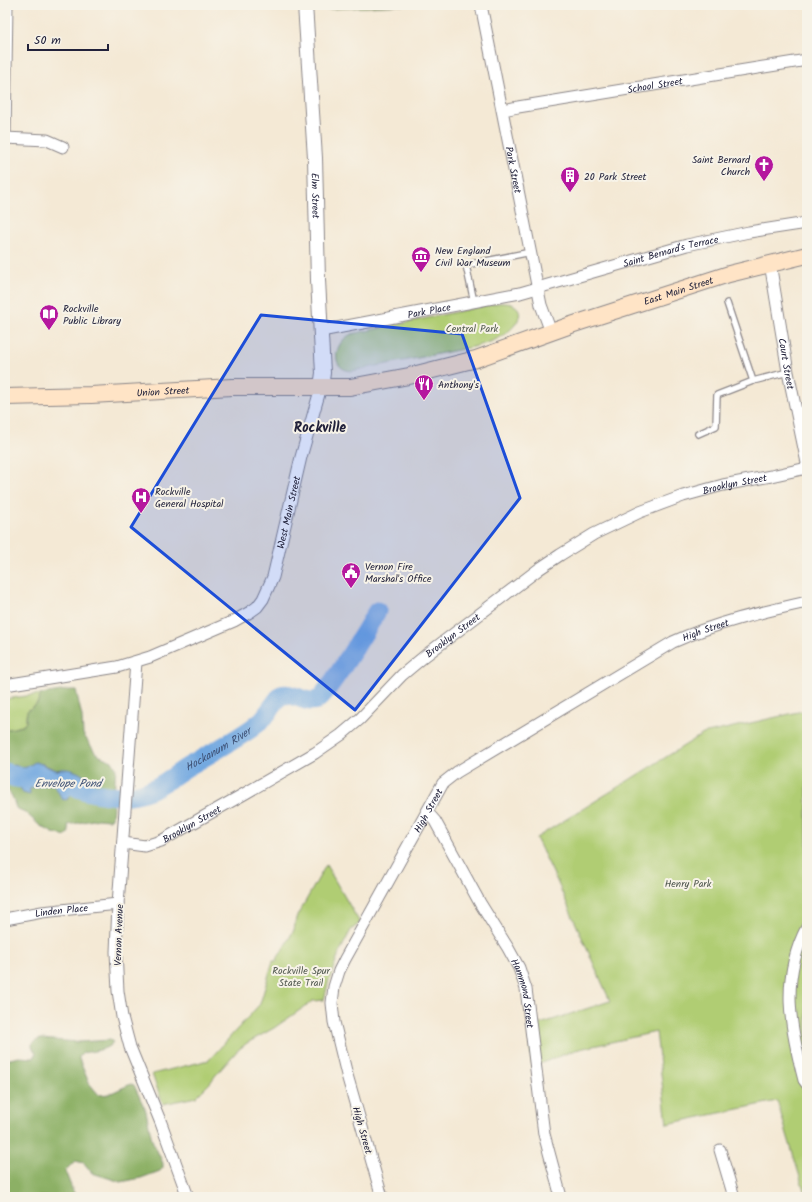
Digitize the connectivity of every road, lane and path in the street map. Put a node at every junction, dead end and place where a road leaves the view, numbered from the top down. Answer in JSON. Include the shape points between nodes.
{"nodes":[{"id":1,"x":7,"y":5,"type":"edge"},
{"id":2,"x":305,"y":5,"type":"edge"},
{"id":3,"x":482,"y":5,"type":"edge"},
{"id":4,"x":807,"y":60,"type":"edge"},
{"id":5,"x":503,"y":110,"type":"junction"},
{"id":6,"x":5,"y":138,"type":"edge"},
{"id":7,"x":63,"y":147,"type":"dead end"},
{"id":8,"x":807,"y":223,"type":"edge"},
{"id":9,"x":531,"y":252,"type":"junction"},
{"id":10,"x":807,"y":255,"type":"edge"},
{"id":11,"x":770,"y":263,"type":"junction"},
{"id":12,"x":537,"y":289,"type":"junction"},
{"id":13,"x":474,"y":302,"type":"junction"},
{"id":14,"x":727,"y":303,"type":"dead end"},
{"id":15,"x":321,"y":331,"type":"junction"},
{"id":16,"x":551,"y":332,"type":"junction"},
{"id":17,"x":788,"y":372,"type":"junction"},
{"id":18,"x":753,"y":381,"type":"junction"},
{"id":19,"x":321,"y":387,"type":"junction"},
{"id":20,"x":5,"y":398,"type":"edge"},
{"id":21,"x":698,"y":434,"type":"dead end"},
{"id":22,"x":807,"y":463,"type":"edge"},
{"id":23,"x":807,"y":468,"type":"edge"},
{"id":24,"x":807,"y":602,"type":"edge"},
{"id":25,"x":136,"y":662,"type":"junction"},
{"id":26,"x":5,"y":685,"type":"edge"},
{"id":27,"x":427,"y":812,"type":"junction"},
{"id":28,"x":123,"y":843,"type":"junction"},
{"id":29,"x":118,"y":904,"type":"junction"},
{"id":30,"x":5,"y":919,"type":"edge"},
{"id":31,"x":807,"y":927,"type":"edge"},
{"id":32,"x":807,"y":1084,"type":"edge"},
{"id":33,"x":720,"y":1150,"type":"dead end"},
{"id":34,"x":188,"y":1197,"type":"edge"},
{"id":35,"x":382,"y":1197,"type":"edge"},
{"id":36,"x":561,"y":1197,"type":"edge"},
{"id":37,"x":734,"y":1197,"type":"edge"}],
"edges":[{"from":1,"to":6,"type":"street"},
{"from":2,"to":15,"type":"street","name":"Elm Street","via":[[315,166]]},
{"from":3,"to":5,"type":"street","name":"Park Street"},
{"from":4,"to":5,"type":"street","name":"School Street"},
{"from":5,"to":9,"type":"street","name":"Park Street"},
{"from":6,"to":7,"type":"street","via":[[47,140]]},
{"from":8,"to":12,"type":"street","name":"Saint Bernard's Terrace","via":[[677,247]]},
{"from":9,"to":12,"type":"street","name":"Park Street"},
{"from":9,"to":13,"type":"lane","via":[[466,265]]},
{"from":10,"to":11,"type":"main road","name":"East Main Street"},
{"from":11,"to":16,"type":"main road","name":"East Main Street"},
{"from":11,"to":17,"type":"street","name":"Court Street"},
{"from":12,"to":13,"type":"street","name":"Park Place"},
{"from":12,"to":16,"type":"street","name":"Park Street"},
{"from":13,"to":15,"type":"street","name":"Park Place"},
{"from":14,"to":18,"type":"lane"},
{"from":15,"to":19,"type":"street","name":"Elm Street"},
{"from":16,"to":19,"type":"main road","via":[[493,354],[441,369],[350,387]]},
{"from":17,"to":18,"type":"lane"},
{"from":17,"to":22,"type":"street","name":"Court Street"},
{"from":18,"to":21,"type":"lane","via":[[717,395],[716,426]]},
{"from":19,"to":20,"type":"main road","name":"Union Street","via":[[238,386]]},
{"from":19,"to":25,"type":"street","name":"West Main Street","via":[[271,584],[263,599],[254,610],[234,621]]},
{"from":23,"to":28,"type":"street","name":"Brooklyn Street","via":[[683,496],[640,512],[594,534],[544,566],[402,674],[364,715],[324,748],[161,841],[145,846]]},
{"from":24,"to":27,"type":"street","name":"High Street","via":[[761,612],[709,628],[665,646],[457,772],[443,783]]},
{"from":25,"to":26,"type":"street","name":"West Main Street"},
{"from":25,"to":28,"type":"street","name":"Vernon Avenue"},
{"from":27,"to":35,"type":"street","name":"High Street","via":[[345,959],[336,978],[332,995],[340,1049]]},
{"from":27,"to":36,"type":"street","name":"Hammond Street","via":[[519,968],[526,989],[544,1134]]},
{"from":28,"to":29,"type":"street","name":"Vernon Avenue"},
{"from":29,"to":30,"type":"street","name":"Linden Place","via":[[42,912]]},
{"from":29,"to":34,"type":"street","name":"Vernon Avenue","via":[[117,978],[125,1030]]},
{"from":31,"to":32,"type":"street","via":[[790,978],[795,1047]]},
{"from":33,"to":37,"type":"street"}]}
